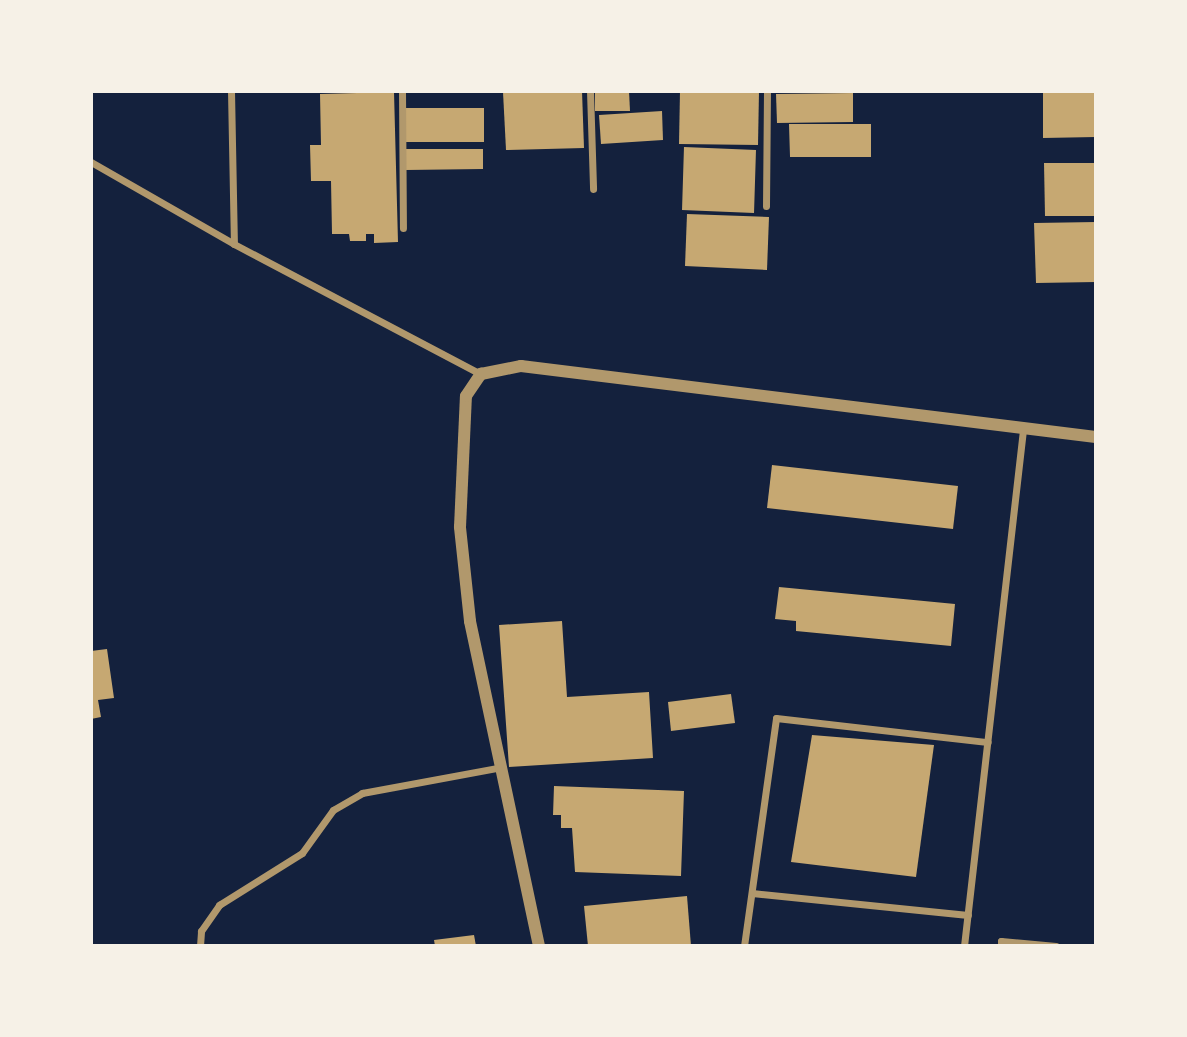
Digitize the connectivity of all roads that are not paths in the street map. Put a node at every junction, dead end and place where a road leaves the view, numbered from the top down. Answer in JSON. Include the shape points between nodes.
{"nodes":[{"id":1,"x":231,"y":91,"type":"edge"},
{"id":2,"x":402,"y":91,"type":"edge"},
{"id":3,"x":590,"y":91,"type":"edge"},
{"id":4,"x":767,"y":91,"type":"edge"},
{"id":5,"x":91,"y":162,"type":"edge"},
{"id":6,"x":593,"y":189,"type":"dead end"},
{"id":7,"x":766,"y":206,"type":"dead end"},
{"id":8,"x":403,"y":228,"type":"dead end"},
{"id":9,"x":234,"y":244,"type":"junction"},
{"id":10,"x":481,"y":374,"type":"junction"},
{"id":11,"x":1023,"y":430,"type":"junction"},
{"id":12,"x":1096,"y":437,"type":"edge"},
{"id":13,"x":988,"y":742,"type":"junction"},
{"id":14,"x":503,"y":767,"type":"junction"},
{"id":15,"x":752,"y":893,"type":"junction"},
{"id":16,"x":968,"y":915,"type":"junction"},
{"id":17,"x":200,"y":946,"type":"edge"},
{"id":18,"x":539,"y":946,"type":"edge"},
{"id":19,"x":744,"y":946,"type":"edge"},
{"id":20,"x":964,"y":946,"type":"edge"},
{"id":21,"x":1001,"y":946,"type":"edge"},
{"id":22,"x":1056,"y":946,"type":"edge"}],
"edges":[{"from":1,"to":9,"type":"street"},
{"from":2,"to":8,"type":"street"},
{"from":3,"to":6,"type":"street"},
{"from":4,"to":7,"type":"street"},
{"from":5,"to":9,"type":"street"},
{"from":9,"to":10,"type":"street"},
{"from":10,"to":11,"type":"street","via":[[520,366]]},
{"from":10,"to":14,"type":"street","via":[[466,396],[460,527],[470,621]]},
{"from":11,"to":12,"type":"street"},
{"from":11,"to":13,"type":"street"},
{"from":13,"to":15,"type":"street","via":[[776,718]]},
{"from":13,"to":16,"type":"street"},
{"from":14,"to":17,"type":"street","via":[[362,793],[333,810],[302,853],[219,905],[201,931]]},
{"from":14,"to":18,"type":"street"},
{"from":15,"to":16,"type":"street"},
{"from":15,"to":19,"type":"street"},
{"from":16,"to":20,"type":"street"},
{"from":21,"to":22,"type":"street","via":[[1002,941]]}]}
